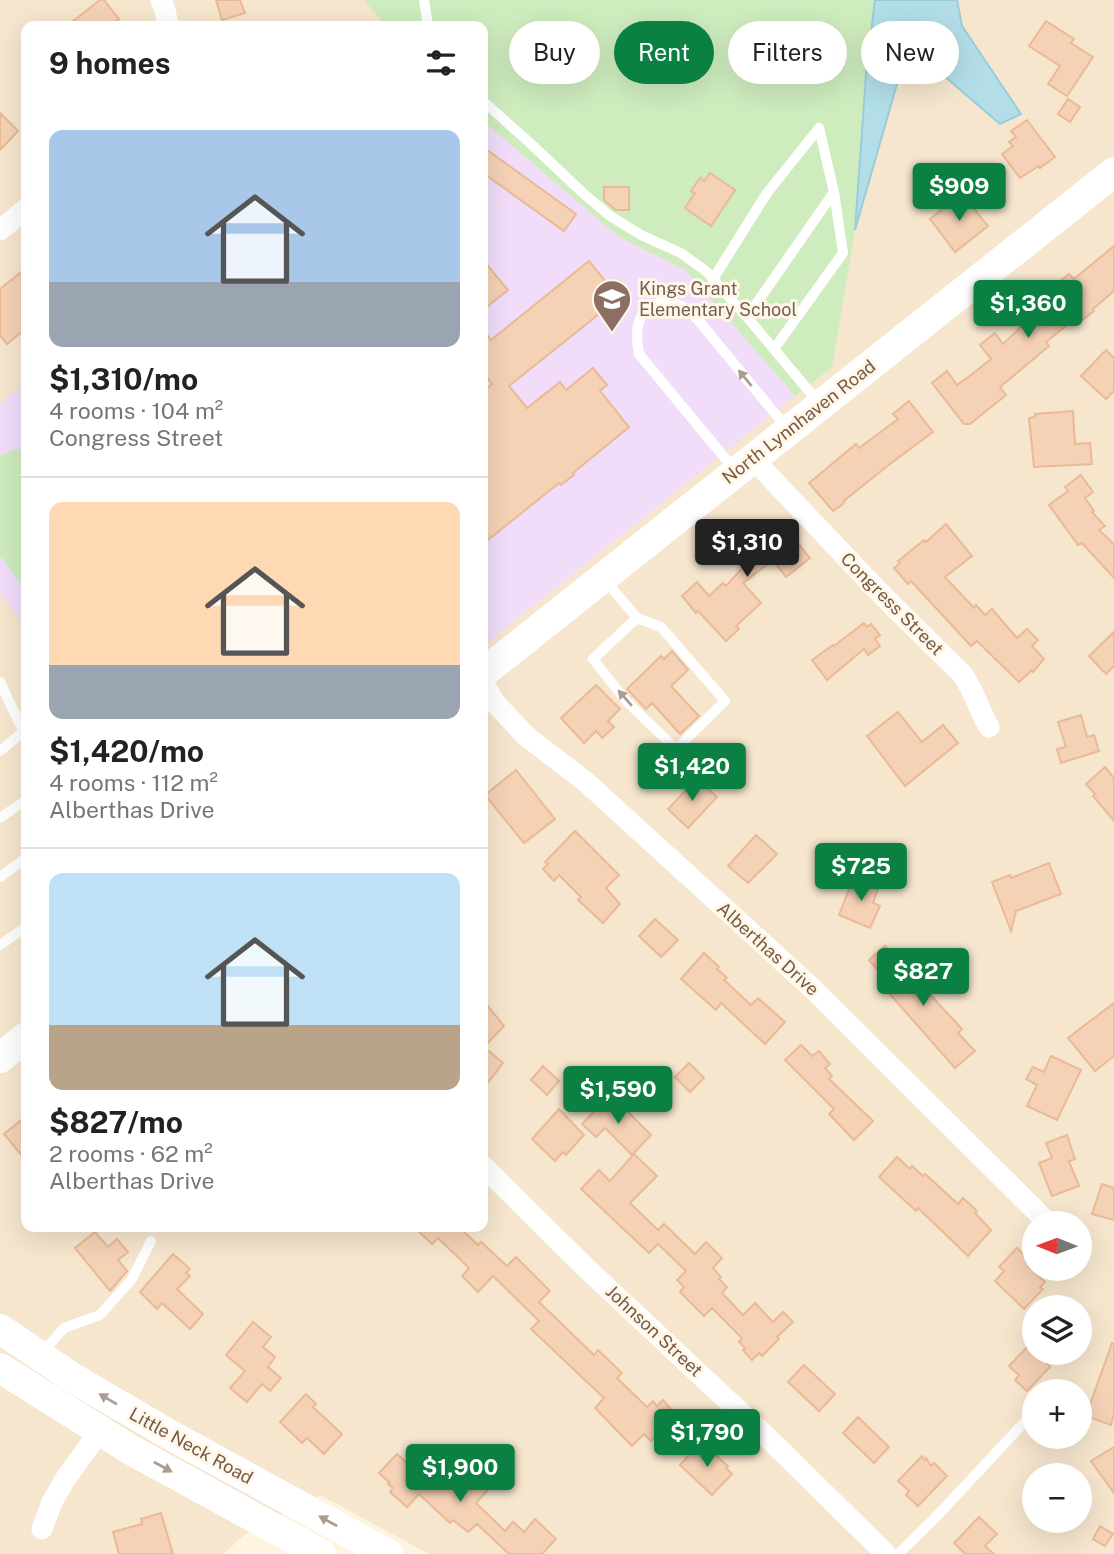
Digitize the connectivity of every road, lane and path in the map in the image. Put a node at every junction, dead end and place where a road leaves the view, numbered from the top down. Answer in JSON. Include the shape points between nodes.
{"nodes":[{"id":1,"x":161,"y":0,"type":"edge"},
{"id":2,"x":424,"y":0,"type":"edge"},
{"id":3,"x":167,"y":21,"type":"edge"},
{"id":4,"x":427,"y":21,"type":"edge"},
{"id":5,"x":488,"y":105,"type":"edge"},
{"id":6,"x":1114,"y":172,"type":"edge"},
{"id":7,"x":834,"y":192,"type":"junction"},
{"id":8,"x":21,"y":213,"type":"edge"},
{"id":9,"x":0,"y":230,"type":"edge"},
{"id":10,"x":713,"y":279,"type":"junction"},
{"id":11,"x":747,"y":317,"type":"junction"},
{"id":12,"x":774,"y":349,"type":"junction"},
{"id":13,"x":821,"y":405,"type":"junction"},
{"id":14,"x":789,"y":430,"type":"junction"},
{"id":15,"x":745,"y":465,"type":"junction"},
{"id":16,"x":603,"y":578,"type":"junction"},
{"id":17,"x":637,"y":618,"type":"junction"},
{"id":18,"x":488,"y":669,"type":"edge"},
{"id":19,"x":0,"y":682,"type":"edge"},
{"id":20,"x":488,"y":691,"type":"edge"},
{"id":21,"x":21,"y":727,"type":"edge"},
{"id":22,"x":989,"y":727,"type":"dead end"},
{"id":23,"x":21,"y":738,"type":"edge"},
{"id":24,"x":0,"y":751,"type":"edge"},
{"id":25,"x":21,"y":803,"type":"edge"},
{"id":26,"x":0,"y":818,"type":"edge"},
{"id":27,"x":21,"y":862,"type":"edge"},
{"id":28,"x":0,"y":877,"type":"edge"},
{"id":29,"x":21,"y":930,"type":"edge"},
{"id":30,"x":0,"y":945,"type":"edge"},
{"id":31,"x":21,"y":1041,"type":"edge"},
{"id":32,"x":0,"y":1058,"type":"edge"},
{"id":33,"x":488,"y":1171,"type":"edge"},
{"id":34,"x":1036,"y":1211,"type":"edge"},
{"id":35,"x":151,"y":1241,"type":"dead end"},
{"id":36,"x":0,"y":1329,"type":"edge"},
{"id":37,"x":40,"y":1356,"type":"junction"},
{"id":38,"x":6,"y":1376,"type":"edge"},
{"id":39,"x":1022,"y":1425,"type":"edge"},
{"id":40,"x":100,"y":1431,"type":"junction"},
{"id":41,"x":42,"y":1529,"type":"dead end"},
{"id":42,"x":321,"y":1554,"type":"edge"},
{"id":43,"x":388,"y":1554,"type":"edge"},
{"id":44,"x":886,"y":1554,"type":"edge"},
{"id":45,"x":898,"y":1554,"type":"edge"}],
"edges":[{"from":1,"to":3,"type":"street"},
{"from":2,"to":4,"type":"lane"},
{"from":5,"to":10,"type":"lane","via":[[610,216],[681,253]]},
{"from":6,"to":13,"type":"street","name":"North Lynnhaven Road"},
{"from":7,"to":10,"type":"lane","via":[[819,128],[767,193]]},
{"from":7,"to":11,"type":"lane"},
{"from":7,"to":12,"type":"lane","via":[[843,253]]},
{"from":8,"to":9,"type":"street"},
{"from":10,"to":11,"type":"lane"},
{"from":11,"to":12,"type":"lane"},
{"from":12,"to":13,"type":"lane"},
{"from":13,"to":14,"type":"street","name":"North Lynnhaven Road"},
{"from":14,"to":15,"type":"street","name":"North Lynnhaven Road"},
{"from":14,"to":15,"type":"lane","one_way":true,"via":[[689,309],[661,302],[648,307],[637,331],[639,354]]},
{"from":15,"to":16,"type":"street","name":"North Lynnhaven Road"},
{"from":15,"to":22,"type":"street","name":"Congress Street","via":[[963,675]]},
{"from":16,"to":17,"type":"lane"},
{"from":16,"to":18,"type":"street","name":"North Lynnhaven Road"},
{"from":17,"to":17,"type":"lane","one_way":true,"via":[[661,626],[725,701],[676,749],[627,702],[593,659]]},
{"from":19,"to":21,"type":"lane"},
{"from":20,"to":34,"type":"street","name":"Alberthas Drive","via":[[526,736],[586,782],[814,990]]},
{"from":23,"to":24,"type":"lane"},
{"from":25,"to":26,"type":"lane"},
{"from":27,"to":28,"type":"lane"},
{"from":29,"to":30,"type":"lane"},
{"from":31,"to":32,"type":"street"},
{"from":33,"to":44,"type":"street","name":"Johnson Street"},
{"from":35,"to":37,"type":"lane","via":[[132,1279],[100,1315],[64,1328]]},
{"from":36,"to":37,"type":"street","name":"Little Neck Road"},
{"from":43,"to":37,"type":"street","name":"Little Neck Road","one_way":true,"via":[[172,1436]]},
{"from":38,"to":40,"type":"street","name":"Little Neck Road"},
{"from":39,"to":45,"type":"lane"},
{"from":40,"to":41,"type":"street","via":[[66,1478]]},
{"from":40,"to":42,"type":"street","name":"Little Neck Road","one_way":true}]}
